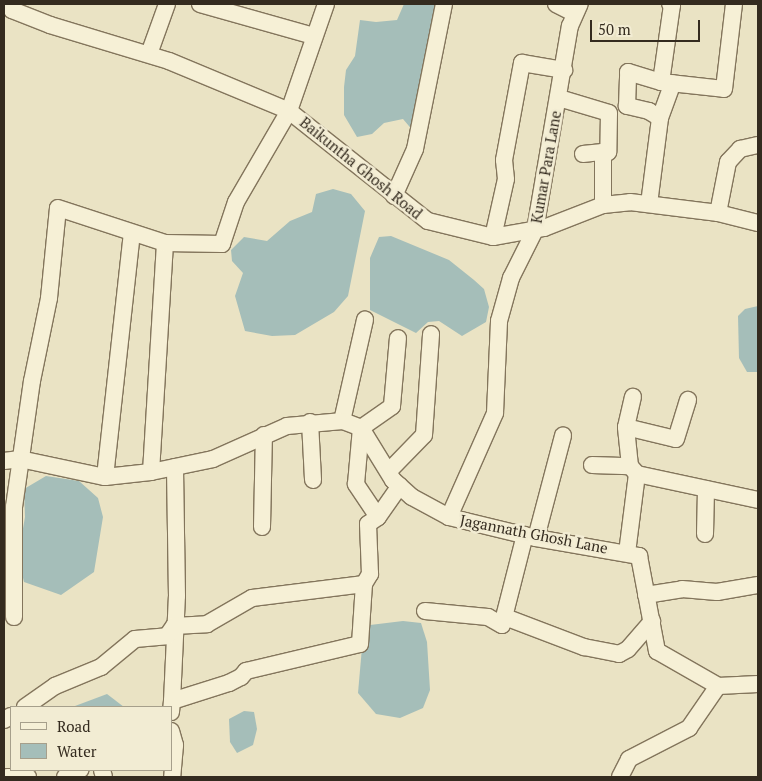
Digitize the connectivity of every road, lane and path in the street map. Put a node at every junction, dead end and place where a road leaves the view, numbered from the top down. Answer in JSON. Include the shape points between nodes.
{"nodes":[{"id":1,"x":9,"y":4,"type":"edge"},
{"id":2,"x":167,"y":4,"type":"edge"},
{"id":3,"x":200,"y":4,"type":"edge"},
{"id":4,"x":326,"y":4,"type":"edge"},
{"id":5,"x":444,"y":4,"type":"edge"},
{"id":6,"x":556,"y":4,"type":"edge"},
{"id":7,"x":670,"y":4,"type":"edge"},
{"id":8,"x":734,"y":4,"type":"edge"},
{"id":9,"x":577,"y":8,"type":"edge"},
{"id":10,"x":314,"y":36,"type":"junction"},
{"id":11,"x":148,"y":54,"type":"junction"},
{"id":12,"x":564,"y":70,"type":"junction"},
{"id":13,"x":667,"y":82,"type":"junction"},
{"id":14,"x":559,"y":98,"type":"junction"},
{"id":15,"x":627,"y":106,"type":"junction"},
{"id":16,"x":289,"y":111,"type":"junction"},
{"id":17,"x":609,"y":113,"type":"junction"},
{"id":18,"x":660,"y":118,"type":"junction"},
{"id":19,"x":758,"y":145,"type":"edge"},
{"id":20,"x":603,"y":152,"type":"junction"},
{"id":21,"x":583,"y":154,"type":"dead end"},
{"id":22,"x":394,"y":196,"type":"junction"},
{"id":23,"x":650,"y":204,"type":"junction"},
{"id":24,"x":603,"y":205,"type":"junction"},
{"id":25,"x":718,"y":213,"type":"junction"},
{"id":26,"x":758,"y":223,"type":"edge"},
{"id":27,"x":535,"y":230,"type":"junction"},
{"id":28,"x":132,"y":233,"type":"junction"},
{"id":29,"x":494,"y":236,"type":"junction"},
{"id":30,"x":165,"y":243,"type":"junction"},
{"id":31,"x":365,"y":320,"type":"dead end"},
{"id":32,"x":431,"y":334,"type":"dead end"},
{"id":33,"x":398,"y":338,"type":"dead end"},
{"id":34,"x":633,"y":397,"type":"dead end"},
{"id":35,"x":688,"y":400,"type":"dead end"},
{"id":36,"x":342,"y":421,"type":"junction"},
{"id":37,"x":310,"y":422,"type":"junction"},
{"id":38,"x":626,"y":427,"type":"junction"},
{"id":39,"x":361,"y":428,"type":"junction"},
{"id":40,"x":264,"y":435,"type":"junction"},
{"id":41,"x":563,"y":436,"type":"dead end"},
{"id":42,"x":12,"y":460,"type":"edge"},
{"id":43,"x":592,"y":465,"type":"dead end"},
{"id":44,"x":175,"y":467,"type":"junction"},
{"id":45,"x":633,"y":470,"type":"junction"},
{"id":46,"x":389,"y":471,"type":"junction"},
{"id":47,"x":151,"y":472,"type":"junction"},
{"id":48,"x":105,"y":477,"type":"junction"},
{"id":49,"x":313,"y":480,"type":"dead end"},
{"id":50,"x":400,"y":486,"type":"junction"},
{"id":51,"x":706,"y":489,"type":"junction"},
{"id":52,"x":758,"y":500,"type":"edge"},
{"id":53,"x":378,"y":516,"type":"junction"},
{"id":54,"x":449,"y":516,"type":"junction"},
{"id":55,"x":262,"y":527,"type":"dead end"},
{"id":56,"x":706,"y":534,"type":"dead end"},
{"id":57,"x":531,"y":536,"type":"junction"},
{"id":58,"x":627,"y":553,"type":"junction"},
{"id":59,"x":364,"y":584,"type":"junction"},
{"id":60,"x":758,"y":585,"type":"edge"},
{"id":61,"x":646,"y":595,"type":"junction"},
{"id":62,"x":425,"y":611,"type":"dead end"},
{"id":63,"x":14,"y":617,"type":"dead end"},
{"id":64,"x":505,"y":617,"type":"junction"},
{"id":65,"x":652,"y":622,"type":"junction"},
{"id":66,"x":174,"y":626,"type":"junction"},
{"id":67,"x":758,"y":683,"type":"edge"},
{"id":68,"x":718,"y":686,"type":"junction"},
{"id":69,"x":758,"y":693,"type":"edge"},
{"id":70,"x":26,"y":706,"type":"edge"},
{"id":71,"x":172,"y":707,"type":"edge"},
{"id":72,"x":172,"y":735,"type":"edge"},
{"id":73,"x":78,"y":771,"type":"edge"},
{"id":74,"x":7,"y":777,"type":"edge"},
{"id":75,"x":28,"y":777,"type":"edge"},
{"id":76,"x":65,"y":777,"type":"edge"},
{"id":77,"x":172,"y":777,"type":"edge"},
{"id":78,"x":620,"y":777,"type":"edge"}],
"edges":[{"from":1,"to":11,"type":"street","name":"Baikuntha Ghosh Road","via":[[12,10],[50,25]]},
{"from":2,"to":11,"type":"street"},
{"from":3,"to":10,"type":"street"},
{"from":4,"to":10,"type":"street"},
{"from":5,"to":22,"type":"street","via":[[414,149]]},
{"from":6,"to":9,"type":"street","name":"Kumar Para Lane"},
{"from":7,"to":13,"type":"street"},
{"from":8,"to":13,"type":"street","via":[[724,89]]},
{"from":9,"to":12,"type":"street","name":"Kumar Para Lane"},
{"from":10,"to":16,"type":"street"},
{"from":11,"to":16,"type":"street","name":"Baikuntha Ghosh Road"},
{"from":12,"to":14,"type":"street","name":"Kumar Para Lane"},
{"from":12,"to":29,"type":"street","via":[[522,63],[504,160],[506,179]]},
{"from":13,"to":15,"type":"street","via":[[628,72]]},
{"from":13,"to":18,"type":"street"},
{"from":14,"to":17,"type":"street"},
{"from":14,"to":27,"type":"street","name":"Kumar Para Lane"},
{"from":15,"to":17,"type":"street"},
{"from":15,"to":18,"type":"street","via":[[650,111]]},
{"from":16,"to":22,"type":"street","name":"Baikuntha Ghosh Road"},
{"from":16,"to":30,"type":"street","via":[[236,202],[222,244]]},
{"from":17,"to":20,"type":"street","via":[[608,152]]},
{"from":18,"to":23,"type":"street"},
{"from":19,"to":25,"type":"street","via":[[740,149],[728,162]]},
{"from":20,"to":21,"type":"street"},
{"from":20,"to":24,"type":"street"},
{"from":22,"to":29,"type":"street","name":"Baikuntha Ghosh Road","via":[[428,221]]},
{"from":23,"to":24,"type":"street","name":"Baikuntha Ghosh Road"},
{"from":23,"to":25,"type":"street","name":"Baikuntha Ghosh Road"},
{"from":24,"to":27,"type":"street","name":"Baikuntha Ghosh Road"},
{"from":25,"to":26,"type":"street","name":"Baikuntha Ghosh Road"},
{"from":27,"to":29,"type":"street","name":"Baikuntha Ghosh Road"},
{"from":27,"to":54,"type":"street","name":"Kumar Para Lane","via":[[511,278],[499,320],[495,413]]},
{"from":28,"to":30,"type":"street"},
{"from":28,"to":42,"type":"street","via":[[58,208],[48,307]]},
{"from":28,"to":48,"type":"street"},
{"from":30,"to":47,"type":"street"},
{"from":31,"to":36,"type":"street"},
{"from":32,"to":46,"type":"street","via":[[424,435]]},
{"from":33,"to":39,"type":"street","via":[[392,406]]},
{"from":34,"to":38,"type":"street"},
{"from":35,"to":38,"type":"street","via":[[676,439]]},
{"from":36,"to":37,"type":"street"},
{"from":36,"to":39,"type":"street"},
{"from":37,"to":40,"type":"street"},
{"from":37,"to":49,"type":"street"},
{"from":38,"to":45,"type":"street"},
{"from":39,"to":46,"type":"street","name":"Jagannath Ghosh Lane"},
{"from":39,"to":53,"type":"street","via":[[356,484]]},
{"from":40,"to":44,"type":"street","via":[[213,459]]},
{"from":40,"to":55,"type":"street"},
{"from":41,"to":57,"type":"street"},
{"from":42,"to":48,"type":"street"},
{"from":42,"to":63,"type":"street"},
{"from":43,"to":45,"type":"street"},
{"from":44,"to":47,"type":"street"},
{"from":44,"to":66,"type":"street"},
{"from":45,"to":51,"type":"street"},
{"from":45,"to":58,"type":"street"},
{"from":46,"to":50,"type":"street","name":"Jagannath Ghosh Lane"},
{"from":47,"to":48,"type":"street"},
{"from":50,"to":53,"type":"street"},
{"from":50,"to":54,"type":"street","name":"Jagannath Ghosh Lane","via":[[421,502]]},
{"from":51,"to":52,"type":"street"},
{"from":51,"to":56,"type":"street"},
{"from":53,"to":59,"type":"street","via":[[368,524],[370,574]]},
{"from":54,"to":57,"type":"street","name":"Jagannath Ghosh Lane"},
{"from":57,"to":58,"type":"street","name":"Jagannath Ghosh Lane"},
{"from":57,"to":64,"type":"street"},
{"from":58,"to":61,"type":"street","name":"Jagannath Ghosh Lane","via":[[639,556]]},
{"from":59,"to":66,"type":"street","via":[[252,598],[207,624]]},
{"from":59,"to":71,"type":"street","via":[[360,644],[246,670],[242,677]]},
{"from":60,"to":61,"type":"street","via":[[717,592],[682,589]]},
{"from":61,"to":65,"type":"street","name":"Jagannath Ghosh Lane"},
{"from":62,"to":64,"type":"street","via":[[488,617],[502,625]]},
{"from":64,"to":65,"type":"street","via":[[584,647],[619,654],[628,649]]},
{"from":65,"to":68,"type":"street","name":"Jagannath Ghosh Lane","via":[[657,652]]},
{"from":66,"to":70,"type":"street","via":[[167,636],[135,639],[101,667],[55,686]]},
{"from":66,"to":71,"type":"street"},
{"from":67,"to":68,"type":"street"},
{"from":67,"to":69,"type":"street"},
{"from":68,"to":78,"type":"street","via":[[689,728],[629,759]]},
{"from":72,"to":77,"type":"street","via":[[175,746]]},
{"from":73,"to":76,"type":"street"},
{"from":74,"to":75,"type":"street"}]}
